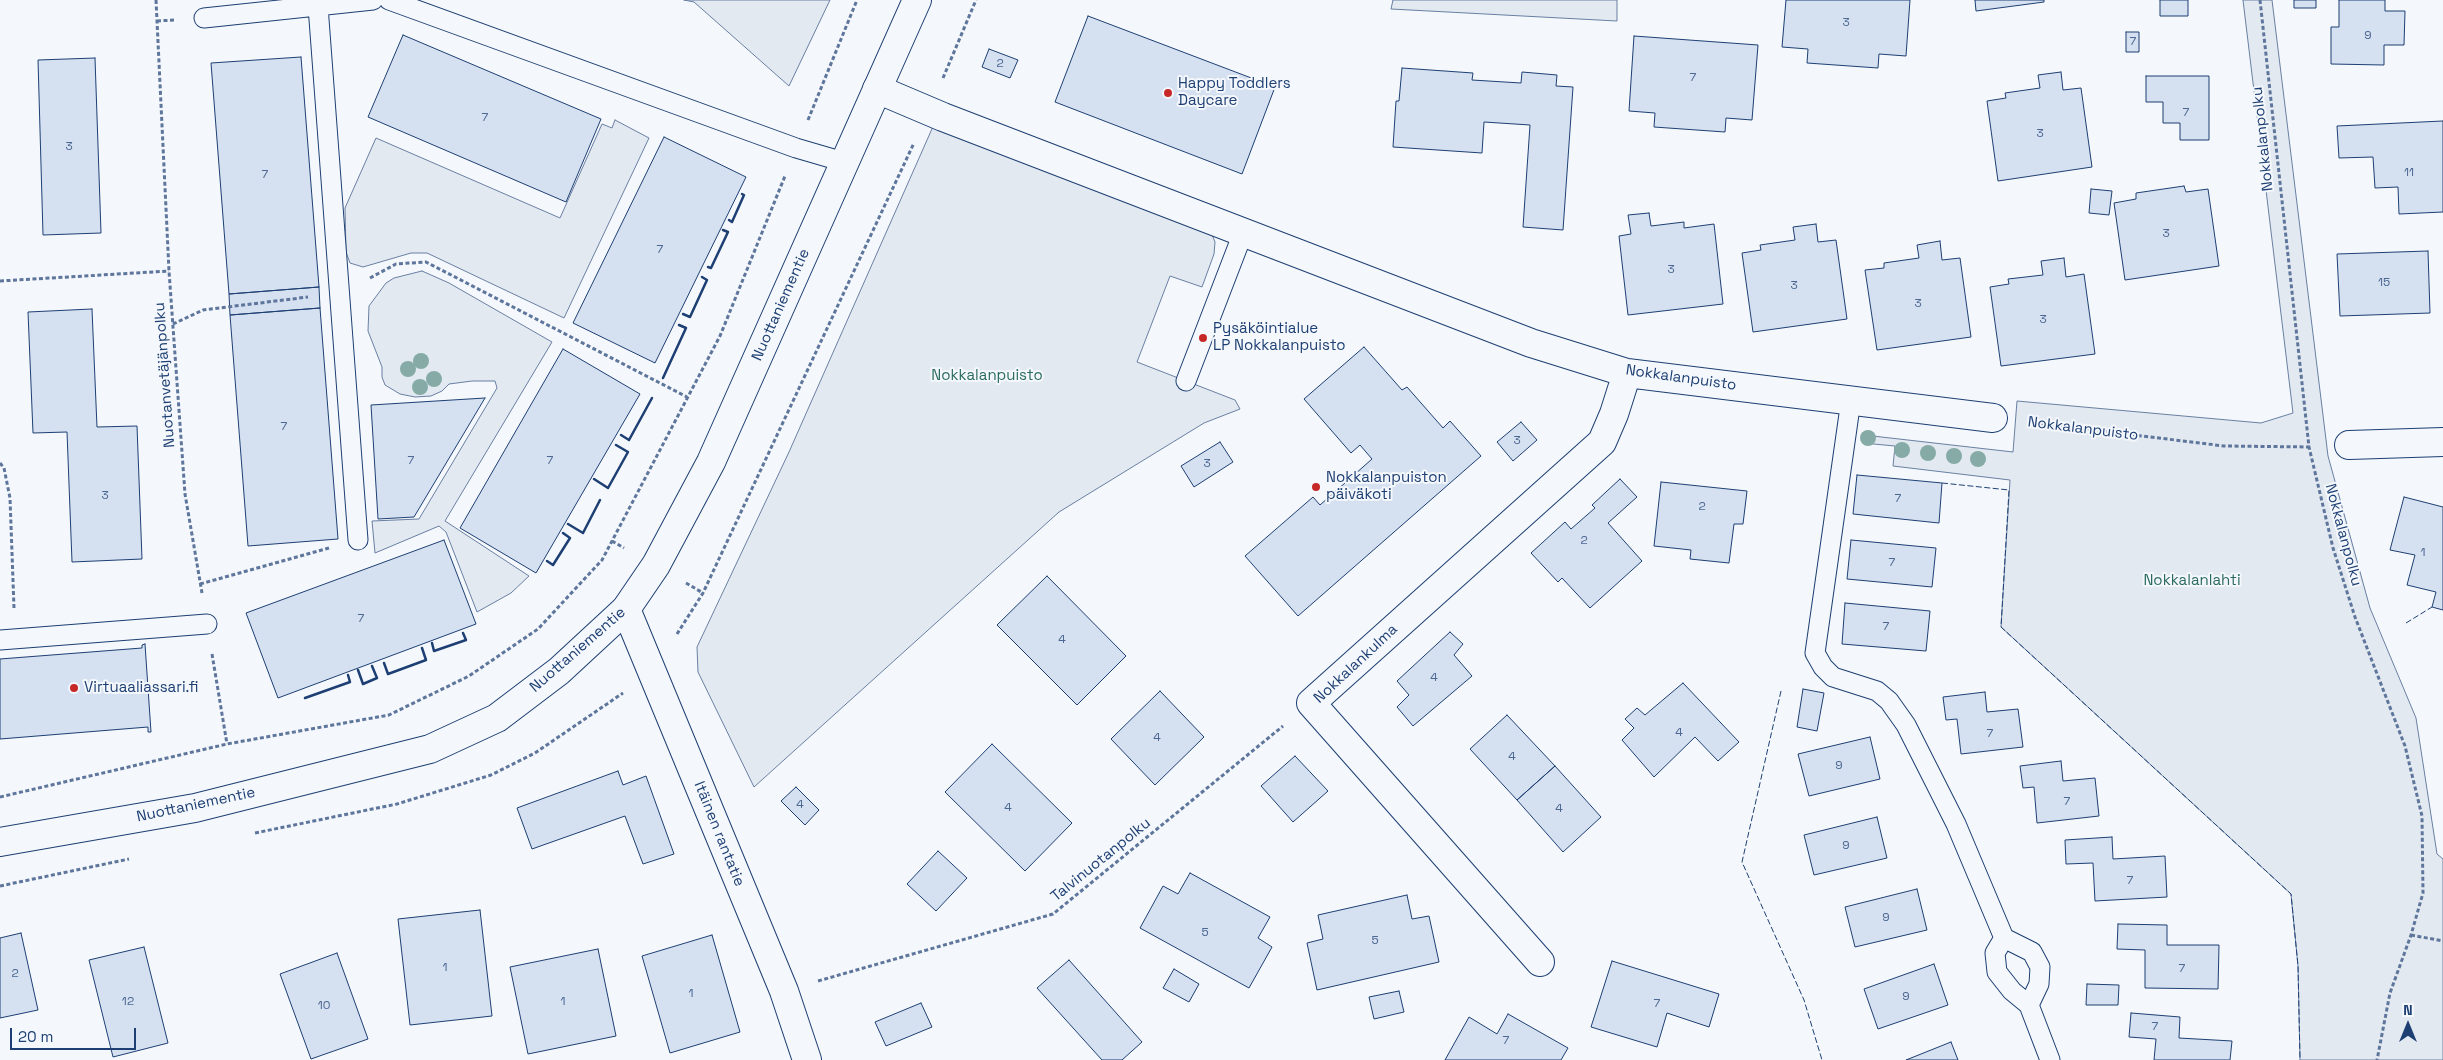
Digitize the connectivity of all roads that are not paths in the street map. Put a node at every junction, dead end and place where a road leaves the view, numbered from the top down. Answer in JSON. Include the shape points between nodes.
{"nodes":[{"id":1,"x":373,"y":0,"type":"edge"},
{"id":2,"x":388,"y":0,"type":"edge"},
{"id":3,"x":917,"y":0,"type":"edge"},
{"id":4,"x":318,"y":6,"type":"junction"},
{"id":5,"x":204,"y":18,"type":"dead end"},
{"id":6,"x":877,"y":89,"type":"junction"},
{"id":7,"x":844,"y":162,"type":"junction"},
{"id":8,"x":1243,"y":233,"type":"junction"},
{"id":9,"x":1627,"y":373,"type":"junction"},
{"id":10,"x":1186,"y":381,"type":"dead end"},
{"id":11,"x":1851,"y":400,"type":"junction"},
{"id":12,"x":1993,"y":418,"type":"road end"},
{"id":13,"x":2443,"y":442,"type":"edge"},
{"id":14,"x":2349,"y":445,"type":"road end"},
{"id":15,"x":358,"y":540,"type":"road end"},
{"id":16,"x":626,"y":609,"type":"junction"},
{"id":17,"x":207,"y":624,"type":"road end"},
{"id":18,"x":8,"y":639,"type":"edge"},
{"id":19,"x":0,"y":842,"type":"edge"},
{"id":20,"x":2004,"y":938,"type":"junction"},
{"id":21,"x":1540,"y":962,"type":"dead end"},
{"id":22,"x":2029,"y":1005,"type":"junction"},
{"id":23,"x":807,"y":1060,"type":"edge"},
{"id":24,"x":2050,"y":1060,"type":"edge"}],
"edges":[{"from":1,"to":4,"type":"lane"},
{"from":2,"to":7,"type":"lane","via":[[796,148]]},
{"from":3,"to":6,"type":"street","name":"Nuottaniementie"},
{"from":4,"to":5,"type":"lane"},
{"from":4,"to":15,"type":"lane"},
{"from":6,"to":7,"type":"street","name":"Nuottaniementie"},
{"from":6,"to":8,"type":"street","name":"Nokkalanpuisto"},
{"from":7,"to":16,"type":"street","name":"Nuottaniementie","via":[[711,462],[656,564]]},
{"from":8,"to":9,"type":"street","name":"Nokkalanpuisto","via":[[1531,343]]},
{"from":8,"to":10,"type":"lane"},
{"from":9,"to":11,"type":"street","name":"Nokkalanpuisto"},
{"from":9,"to":21,"type":"street","name":"Nokkalankulma","via":[[1602,442],[1311,704]]},
{"from":11,"to":12,"type":"street","name":"Nokkalanpuisto"},
{"from":11,"to":20,"type":"lane","via":[[1815,653],[1823,668],[1833,677],[1878,691],[1906,725],[1956,824]]},
{"from":13,"to":14,"type":"street"},
{"from":16,"to":19,"type":"street","name":"Nuottaniementie","via":[[558,671],[497,718],[430,749],[194,808]]},
{"from":16,"to":23,"type":"street","name":"Itäinen rantatie","via":[[784,991]]},
{"from":17,"to":18,"type":"lane"},
{"from":20,"to":22,"type":"lane","via":[[1995,953],[1997,972]]},
{"from":20,"to":22,"type":"lane","via":[[2032,952],[2040,967],[2039,984]]},
{"from":22,"to":24,"type":"lane"}]}
